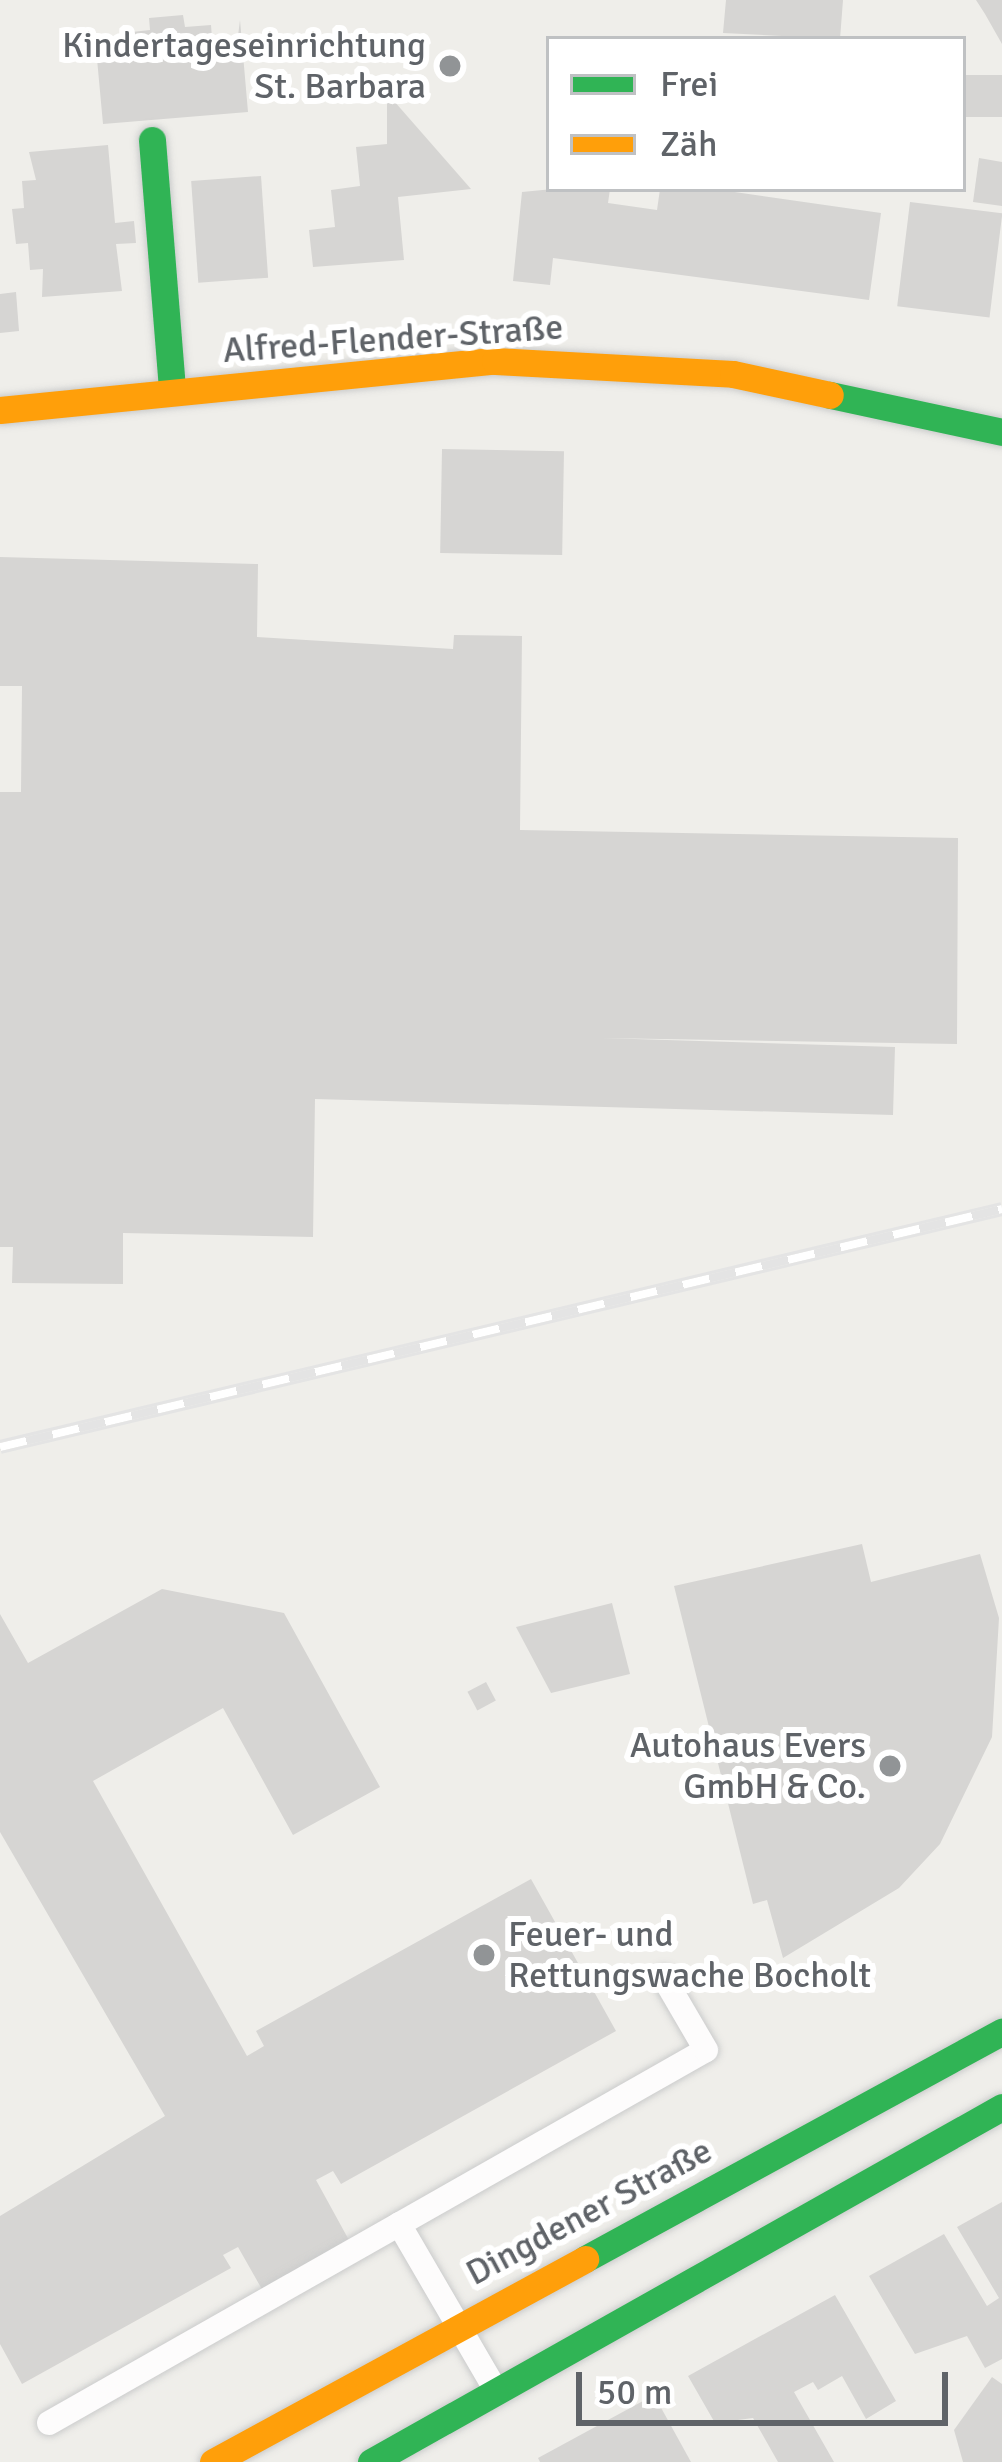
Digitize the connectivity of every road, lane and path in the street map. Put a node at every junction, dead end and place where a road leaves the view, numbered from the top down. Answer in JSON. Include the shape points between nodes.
{"nodes":[{"id":1,"x":152,"y":140,"type":"dead end"},
{"id":2,"x":172,"y":391,"type":"junction"},
{"id":3,"x":0,"y":410,"type":"edge"},
{"id":4,"x":1002,"y":432,"type":"edge"},
{"id":5,"x":664,"y":1978,"type":"dead end"},
{"id":6,"x":1002,"y":2032,"type":"edge"},
{"id":7,"x":1002,"y":2107,"type":"edge"},
{"id":8,"x":399,"y":2224,"type":"junction"},
{"id":9,"x":458,"y":2324,"type":"junction"},
{"id":10,"x":495,"y":2389,"type":"junction"},
{"id":11,"x":49,"y":2423,"type":"dead end"},
{"id":12,"x":213,"y":2462,"type":"edge"},
{"id":13,"x":371,"y":2462,"type":"edge"}],
"edges":[{"from":1,"to":2,"type":"main road"},
{"from":2,"to":3,"type":"main road","name":"Alfred-Flender-Straße"},
{"from":2,"to":4,"type":"main road","name":"Alfred-Flender-Straße","via":[[495,361],[613,363],[733,374]]},
{"from":5,"to":8,"type":"lane","via":[[706,2050]]},
{"from":6,"to":9,"type":"main road","name":"Dingdener Straße"},
{"from":7,"to":10,"type":"main road"},
{"from":8,"to":9,"type":"lane"},
{"from":8,"to":11,"type":"lane"},
{"from":9,"to":10,"type":"lane"},
{"from":9,"to":12,"type":"main road","name":"Dingdener Straße"},
{"from":10,"to":13,"type":"main road"}]}
